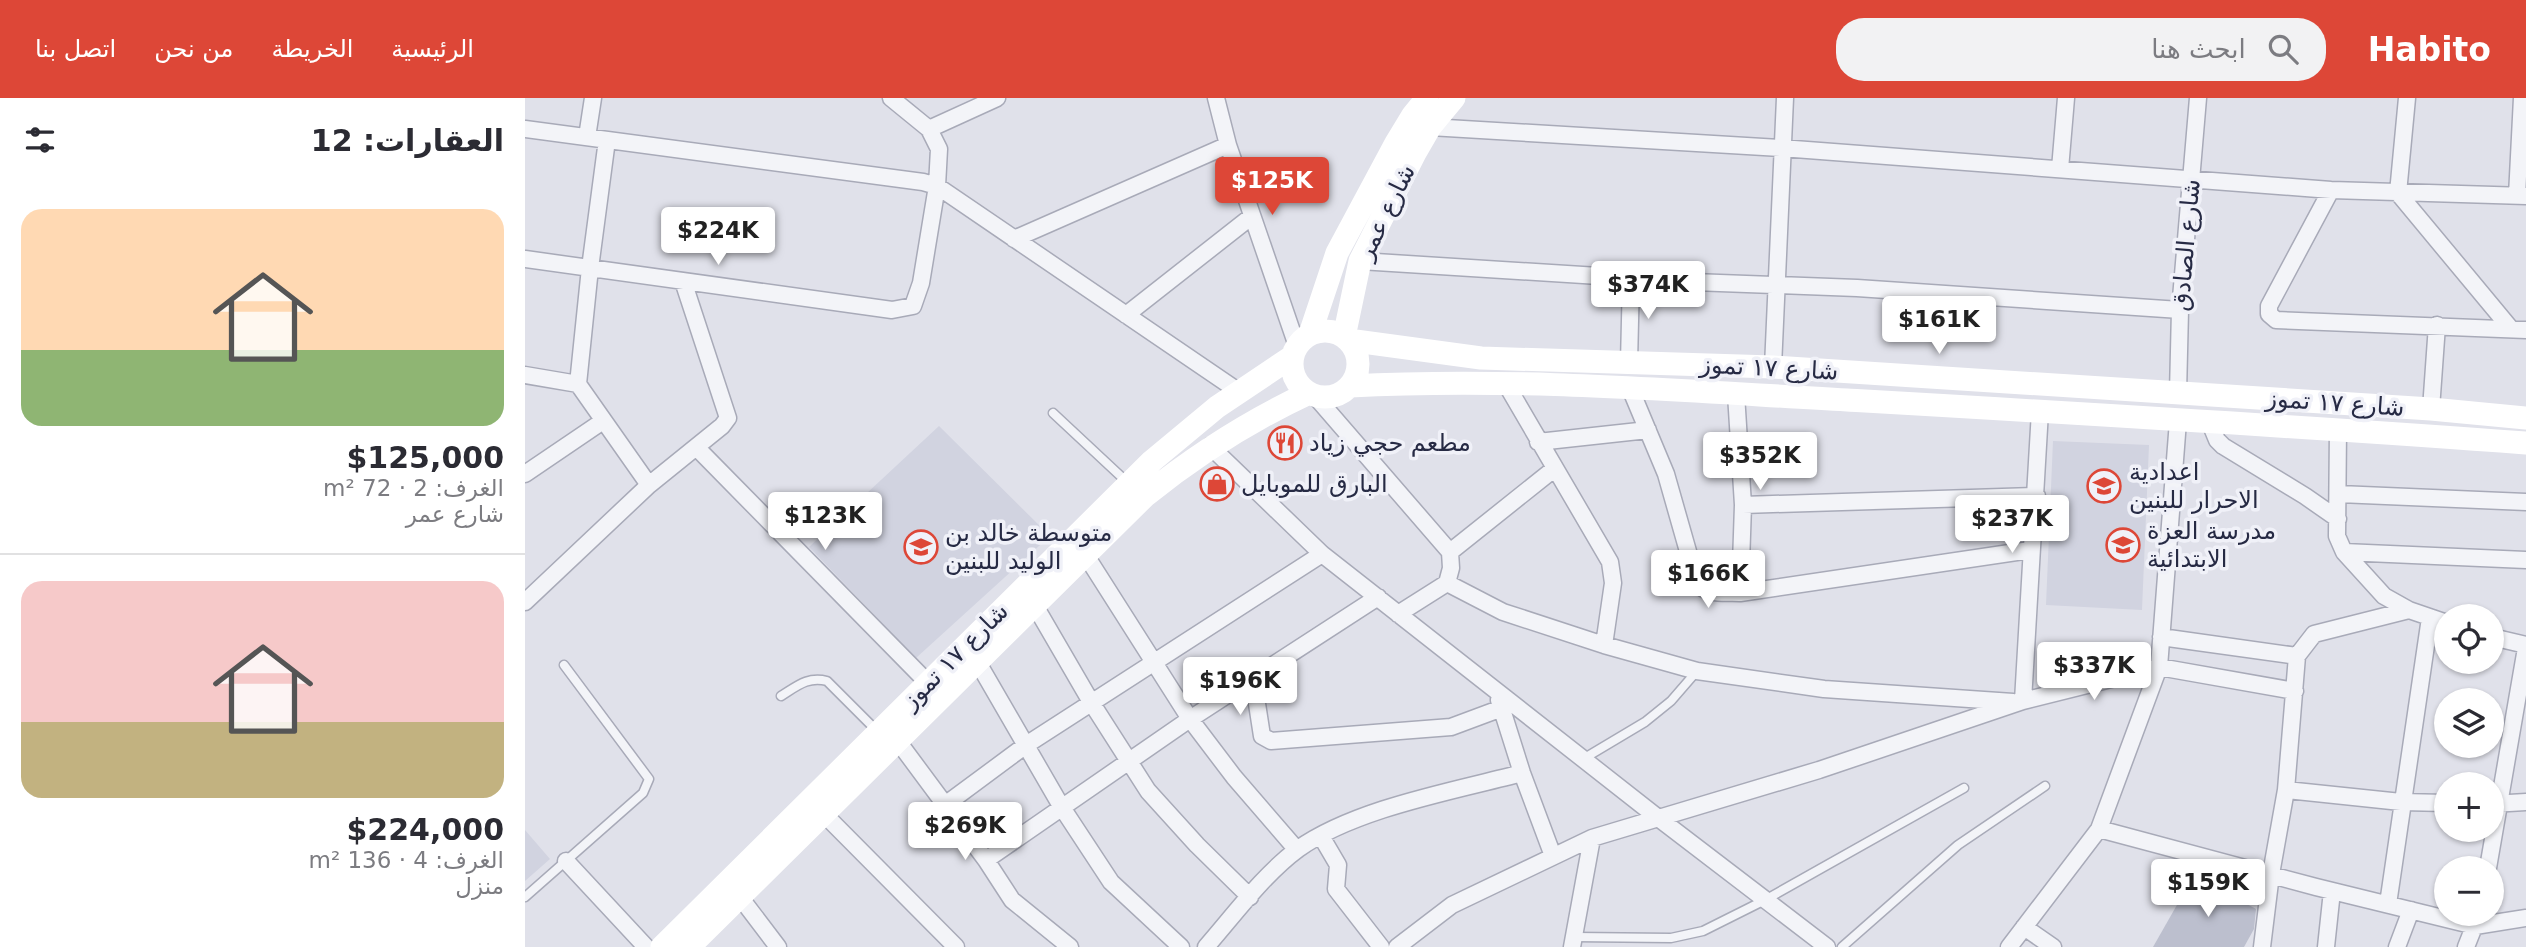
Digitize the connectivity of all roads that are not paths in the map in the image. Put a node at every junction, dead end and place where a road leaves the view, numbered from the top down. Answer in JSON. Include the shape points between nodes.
{"nodes":[{"id":1,"x":593,"y":98,"type":"edge"},
{"id":2,"x":891,"y":98,"type":"edge"},
{"id":3,"x":997,"y":98,"type":"edge"},
{"id":4,"x":1216,"y":98,"type":"edge"},
{"id":5,"x":1427,"y":98,"type":"edge"},
{"id":6,"x":1454,"y":98,"type":"edge"},
{"id":7,"x":1785,"y":98,"type":"edge"},
{"id":8,"x":2066,"y":98,"type":"edge"},
{"id":9,"x":2198,"y":98,"type":"edge"},
{"id":10,"x":2407,"y":98,"type":"edge"},
{"id":11,"x":2522,"y":98,"type":"edge"},
{"id":12,"x":1430,"y":127,"type":"junction"},
{"id":13,"x":525,"y":129,"type":"edge"},
{"id":14,"x":929,"y":129,"type":"junction"},
{"id":15,"x":587,"y":137,"type":"junction"},
{"id":16,"x":607,"y":140,"type":"junction"},
{"id":17,"x":1228,"y":145,"type":"junction"},
{"id":18,"x":1781,"y":148,"type":"junction"},
{"id":19,"x":2060,"y":169,"type":"junction"},
{"id":20,"x":2192,"y":180,"type":"junction"},
{"id":21,"x":937,"y":186,"type":"junction"},
{"id":22,"x":2332,"y":190,"type":"junction"},
{"id":23,"x":2398,"y":193,"type":"junction"},
{"id":24,"x":2521,"y":196,"type":"edge"},
{"id":25,"x":1252,"y":216,"type":"junction"},
{"id":26,"x":1014,"y":239,"type":"junction"},
{"id":27,"x":525,"y":259,"type":"edge"},
{"id":28,"x":1360,"y":261,"type":"junction"},
{"id":29,"x":590,"y":268,"type":"junction"},
{"id":30,"x":1631,"y":278,"type":"junction"},
{"id":31,"x":683,"y":281,"type":"junction"},
{"id":32,"x":1775,"y":285,"type":"junction"},
{"id":33,"x":2180,"y":310,"type":"junction"},
{"id":34,"x":1126,"y":315,"type":"junction"},
{"id":35,"x":2437,"y":325,"type":"junction"},
{"id":36,"x":2518,"y":329,"type":"edge"},
{"id":37,"x":1346,"y":338,"type":"junction"},
{"id":38,"x":1300,"y":345,"type":"junction"},
{"id":39,"x":1629,"y":363,"type":"junction"},
{"id":40,"x":1773,"y":367,"type":"junction"},
{"id":41,"x":525,"y":375,"type":"edge"},
{"id":42,"x":578,"y":384,"type":"junction"},
{"id":43,"x":1506,"y":384,"type":"junction"},
{"id":44,"x":1350,"y":386,"type":"junction"},
{"id":45,"x":1630,"y":388,"type":"junction"},
{"id":46,"x":1238,"y":391,"type":"junction"},
{"id":47,"x":2178,"y":393,"type":"junction"},
{"id":48,"x":1736,"y":394,"type":"junction"},
{"id":49,"x":1312,"y":395,"type":"junction"},
{"id":50,"x":2431,"y":409,"type":"junction"},
{"id":51,"x":2041,"y":411,"type":"junction"},
{"id":52,"x":1053,"y":413,"type":"dead end"},
{"id":53,"x":2526,"y":418,"type":"edge"},
{"id":54,"x":603,"y":421,"type":"junction"},
{"id":55,"x":2178,"y":421,"type":"junction"},
{"id":56,"x":2210,"y":423,"type":"junction"},
{"id":57,"x":2338,"y":429,"type":"junction"},
{"id":58,"x":1648,"y":430,"type":"junction"},
{"id":59,"x":1538,"y":442,"type":"junction"},
{"id":60,"x":2526,"y":443,"type":"edge"},
{"id":61,"x":1210,"y":446,"type":"junction"},
{"id":62,"x":696,"y":447,"type":"junction"},
{"id":63,"x":1554,"y":469,"type":"junction"},
{"id":64,"x":525,"y":474,"type":"edge"},
{"id":65,"x":1128,"y":483,"type":"junction"},
{"id":66,"x":649,"y":485,"type":"junction"},
{"id":67,"x":2339,"y":494,"type":"junction"},
{"id":68,"x":2037,"y":496,"type":"junction"},
{"id":69,"x":2526,"y":502,"type":"edge"},
{"id":70,"x":1743,"y":505,"type":"junction"},
{"id":71,"x":2338,"y":519,"type":"junction"},
{"id":72,"x":2030,"y":550,"type":"junction"},
{"id":73,"x":1450,"y":552,"type":"junction"},
{"id":74,"x":2344,"y":552,"type":"junction"},
{"id":75,"x":1085,"y":554,"type":"junction"},
{"id":76,"x":1322,"y":554,"type":"junction"},
{"id":77,"x":2526,"y":560,"type":"edge"},
{"id":78,"x":1447,"y":583,"type":"junction"},
{"id":79,"x":1740,"y":593,"type":"junction"},
{"id":80,"x":1378,"y":597,"type":"junction"},
{"id":81,"x":525,"y":602,"type":"edge"},
{"id":82,"x":1034,"y":604,"type":"junction"},
{"id":83,"x":2409,"y":610,"type":"junction"},
{"id":84,"x":1398,"y":614,"type":"junction"},
{"id":85,"x":2430,"y":618,"type":"junction"},
{"id":86,"x":2434,"y":619,"type":"edge"},
{"id":87,"x":2161,"y":637,"type":"junction"},
{"id":88,"x":2504,"y":640,"type":"edge"},
{"id":89,"x":1604,"y":645,"type":"junction"},
{"id":90,"x":2526,"y":646,"type":"edge"},
{"id":91,"x":2297,"y":656,"type":"junction"},
{"id":92,"x":977,"y":661,"type":"junction"},
{"id":93,"x":1152,"y":662,"type":"junction"},
{"id":94,"x":564,"y":665,"type":"dead end"},
{"id":95,"x":2159,"y":667,"type":"junction"},
{"id":96,"x":1697,"y":671,"type":"junction"},
{"id":97,"x":1253,"y":678,"type":"junction"},
{"id":98,"x":928,"y":683,"type":"junction"},
{"id":99,"x":1495,"y":690,"type":"junction"},
{"id":100,"x":2295,"y":691,"type":"junction"},
{"id":101,"x":781,"y":696,"type":"dead end"},
{"id":102,"x":1091,"y":702,"type":"junction"},
{"id":103,"x":2020,"y":702,"type":"junction"},
{"id":104,"x":1502,"y":708,"type":"junction"},
{"id":105,"x":1190,"y":719,"type":"junction"},
{"id":106,"x":888,"y":736,"type":"junction"},
{"id":107,"x":1026,"y":745,"type":"junction"},
{"id":108,"x":1583,"y":759,"type":"junction"},
{"id":109,"x":1128,"y":761,"type":"junction"},
{"id":110,"x":2502,"y":772,"type":"edge"},
{"id":111,"x":1522,"y":773,"type":"junction"},
{"id":112,"x":2045,"y":786,"type":"dead end"},
{"id":113,"x":1964,"y":788,"type":"dead end"},
{"id":114,"x":2286,"y":790,"type":"junction"},
{"id":115,"x":2401,"y":802,"type":"junction"},
{"id":116,"x":2526,"y":802,"type":"edge"},
{"id":117,"x":2434,"y":803,"type":"edge"},
{"id":118,"x":2504,"y":803,"type":"edge"},
{"id":119,"x":945,"y":805,"type":"junction"},
{"id":120,"x":1061,"y":806,"type":"junction"},
{"id":121,"x":824,"y":814,"type":"junction"},
{"id":122,"x":1657,"y":817,"type":"junction"},
{"id":123,"x":2099,"y":829,"type":"junction"},
{"id":124,"x":1321,"y":836,"type":"junction"},
{"id":125,"x":1592,"y":838,"type":"junction"},
{"id":126,"x":1297,"y":850,"type":"junction"},
{"id":127,"x":1553,"y":856,"type":"junction"},
{"id":128,"x":986,"y":860,"type":"junction"},
{"id":129,"x":566,"y":861,"type":"junction"},
{"id":130,"x":2271,"y":874,"type":"junction"},
{"id":131,"x":2332,"y":891,"type":"junction"},
{"id":132,"x":525,"y":897,"type":"edge"},
{"id":133,"x":740,"y":897,"type":"junction"},
{"id":134,"x":1250,"y":897,"type":"junction"},
{"id":135,"x":1765,"y":900,"type":"junction"},
{"id":136,"x":2388,"y":904,"type":"junction"},
{"id":137,"x":2411,"y":910,"type":"junction"},
{"id":138,"x":2434,"y":913,"type":"edge"},
{"id":139,"x":2526,"y":918,"type":"edge"},
{"id":140,"x":2504,"y":919,"type":"edge"},
{"id":141,"x":2475,"y":926,"type":"edge"},
{"id":142,"x":2024,"y":927,"type":"junction"},
{"id":143,"x":1573,"y":942,"type":"edge"},
{"id":144,"x":702,"y":943,"type":"edge"},
{"id":145,"x":1820,"y":945,"type":"edge"},
{"id":146,"x":646,"y":947,"type":"edge"},
{"id":147,"x":662,"y":947,"type":"edge"},
{"id":148,"x":778,"y":947,"type":"edge"},
{"id":149,"x":956,"y":947,"type":"edge"},
{"id":150,"x":1070,"y":947,"type":"edge"},
{"id":151,"x":1181,"y":947,"type":"edge"},
{"id":152,"x":1206,"y":947,"type":"edge"},
{"id":153,"x":1381,"y":947,"type":"edge"},
{"id":154,"x":1397,"y":947,"type":"edge"},
{"id":155,"x":1842,"y":947,"type":"edge"},
{"id":156,"x":2009,"y":947,"type":"edge"},
{"id":157,"x":2053,"y":947,"type":"edge"},
{"id":158,"x":2262,"y":947,"type":"edge"},
{"id":159,"x":2326,"y":947,"type":"edge"},
{"id":160,"x":2397,"y":947,"type":"edge"},
{"id":161,"x":2466,"y":947,"type":"edge"}],
"edges":[{"from":1,"to":15,"type":"street"},
{"from":2,"to":14,"type":"street"},
{"from":3,"to":14,"type":"street"},
{"from":4,"to":17,"type":"street"},
{"from":5,"to":38,"type":"main road","name":"شارع عمر","via":[[1396,143],[1337,253]]},
{"from":6,"to":12,"type":"main road","name":"شارع عمر"},
{"from":7,"to":18,"type":"street"},
{"from":8,"to":19,"type":"street"},
{"from":9,"to":20,"type":"street","name":"شارع الصادق"},
{"from":10,"to":23,"type":"street"},
{"from":11,"to":24,"type":"street"},
{"from":12,"to":18,"type":"street"},
{"from":12,"to":28,"type":"main road","name":"شارع عمر"},
{"from":13,"to":15,"type":"street"},
{"from":14,"to":21,"type":"street","via":[[939,149]]},
{"from":15,"to":16,"type":"street"},
{"from":16,"to":21,"type":"street"},
{"from":16,"to":29,"type":"street"},
{"from":17,"to":25,"type":"street"},
{"from":17,"to":26,"type":"street"},
{"from":18,"to":19,"type":"street"},
{"from":18,"to":32,"type":"street"},
{"from":19,"to":20,"type":"street"},
{"from":20,"to":22,"type":"street"},
{"from":20,"to":33,"type":"street","name":"شارع الصادق"},
{"from":21,"to":26,"type":"street"},
{"from":21,"to":31,"type":"street","via":[[913,306],[892,310]]},
{"from":22,"to":23,"type":"street"},
{"from":22,"to":35,"type":"street","via":[[2269,306],[2269,314],[2276,320]]},
{"from":23,"to":24,"type":"street"},
{"from":23,"to":36,"type":"street"},
{"from":25,"to":34,"type":"street"},
{"from":25,"to":38,"type":"street"},
{"from":26,"to":34,"type":"street"},
{"from":27,"to":29,"type":"street"},
{"from":28,"to":30,"type":"street"},
{"from":28,"to":37,"type":"main road","name":"شارع عمر"},
{"from":29,"to":31,"type":"street"},
{"from":29,"to":42,"type":"street"},
{"from":30,"to":32,"type":"street"},
{"from":30,"to":39,"type":"street"},
{"from":31,"to":62,"type":"street","via":[[728,418]]},
{"from":32,"to":33,"type":"street"},
{"from":32,"to":40,"type":"street"},
{"from":33,"to":47,"type":"street","name":"شارع الصادق"},
{"from":34,"to":46,"type":"street"},
{"from":35,"to":36,"type":"street"},
{"from":35,"to":50,"type":"street"},
{"from":37,"to":38,"type":"main road","via":[[1321,331]]},
{"from":37,"to":39,"type":"main road","name":"شارع ١٧ تموز","via":[[1481,358]]},
{"from":37,"to":44,"type":"main road","via":[[1358,357]]},
{"from":38,"to":46,"type":"main road","name":"شارع ١٧ تموز"},
{"from":38,"to":49,"type":"main road","via":[[1291,364],[1296,381]]},
{"from":39,"to":40,"type":"main road","name":"شارع ١٧ تموز"},
{"from":40,"to":47,"type":"main road","name":"شارع ١٧ تموز"},
{"from":41,"to":42,"type":"street"},
{"from":42,"to":54,"type":"street"},
{"from":43,"to":44,"type":"main road","name":"شارع ١٧ تموز"},
{"from":43,"to":45,"type":"main road","name":"شارع ١٧ تموز"},
{"from":43,"to":59,"type":"street"},
{"from":44,"to":49,"type":"main road","via":[[1334,396]]},
{"from":45,"to":48,"type":"main road","name":"شارع ١٧ تموز"},
{"from":45,"to":58,"type":"street"},
{"from":46,"to":65,"type":"main road","name":"شارع ١٧ تموز"},
{"from":47,"to":50,"type":"main road","name":"شارع ١٧ تموز"},
{"from":48,"to":51,"type":"main road","name":"شارع ١٧ تموز"},
{"from":48,"to":70,"type":"street"},
{"from":49,"to":61,"type":"main road","name":"شارع ١٧ تموز","via":[[1273,410]]},
{"from":49,"to":73,"type":"street"},
{"from":50,"to":53,"type":"main road","name":"شارع ١٧ تموز"},
{"from":51,"to":55,"type":"main road","name":"شارع ١٧ تموز"},
{"from":51,"to":68,"type":"street"},
{"from":52,"to":65,"type":"lane"},
{"from":54,"to":64,"type":"street"},
{"from":54,"to":66,"type":"street"},
{"from":55,"to":56,"type":"main road","name":"شارع ١٧ تموز"},
{"from":55,"to":87,"type":"street"},
{"from":56,"to":57,"type":"main road","name":"شارع ١٧ تموز"},
{"from":56,"to":71,"type":"street","via":[[2223,446]]},
{"from":57,"to":60,"type":"main road","name":"شارع ١٧ تموز"},
{"from":57,"to":67,"type":"street"},
{"from":58,"to":59,"type":"street"},
{"from":58,"to":79,"type":"street","via":[[1666,474],[1697,583],[1711,592]]},
{"from":59,"to":63,"type":"street"},
{"from":61,"to":75,"type":"main road","name":"شارع ١٧ تموز","via":[[1145,496]]},
{"from":61,"to":76,"type":"street"},
{"from":62,"to":66,"type":"street"},
{"from":62,"to":98,"type":"street"},
{"from":63,"to":73,"type":"street"},
{"from":63,"to":89,"type":"street","via":[[1610,562],[1613,583]]},
{"from":65,"to":98,"type":"main road","name":"شارع ١٧ تموز"},
{"from":66,"to":81,"type":"street"},
{"from":67,"to":69,"type":"street"},
{"from":67,"to":71,"type":"street"},
{"from":68,"to":70,"type":"street"},
{"from":68,"to":72,"type":"street"},
{"from":70,"to":79,"type":"street"},
{"from":71,"to":74,"type":"street","via":[[2337,536]]},
{"from":72,"to":79,"type":"street"},
{"from":72,"to":103,"type":"street"},
{"from":73,"to":78,"type":"street"},
{"from":74,"to":77,"type":"street"},
{"from":74,"to":83,"type":"street","via":[[2384,596]]},
{"from":75,"to":82,"type":"main road","name":"شارع ١٧ تموز"},
{"from":75,"to":93,"type":"street"},
{"from":76,"to":80,"type":"street"},
{"from":76,"to":93,"type":"street"},
{"from":78,"to":84,"type":"street"},
{"from":78,"to":89,"type":"street","via":[[1503,612]]},
{"from":80,"to":84,"type":"street"},
{"from":80,"to":97,"type":"street"},
{"from":82,"to":92,"type":"main road","name":"شارع ١٧ تموز"},
{"from":82,"to":102,"type":"street"},
{"from":83,"to":85,"type":"street"},
{"from":83,"to":91,"type":"street","via":[[2313,634]]},
{"from":84,"to":99,"type":"street"},
{"from":85,"to":86,"type":"street"},
{"from":85,"to":115,"type":"street"},
{"from":87,"to":91,"type":"street"},
{"from":87,"to":95,"type":"street"},
{"from":88,"to":90,"type":"street"},
{"from":89,"to":96,"type":"street"},
{"from":90,"to":110,"type":"street"},
{"from":91,"to":100,"type":"street"},
{"from":92,"to":106,"type":"main road","name":"شارع ١٧ تموز"},
{"from":92,"to":107,"type":"street"},
{"from":93,"to":102,"type":"street"},
{"from":93,"to":105,"type":"street"},
{"from":94,"to":129,"type":"lane","via":[[649,779],[643,793]]},
{"from":95,"to":100,"type":"street"},
{"from":95,"to":103,"type":"street"},
{"from":95,"to":123,"type":"street"},
{"from":96,"to":103,"type":"street","via":[[1824,689]]},
{"from":96,"to":108,"type":"lane","via":[[1671,701],[1644,722]]},
{"from":97,"to":104,"type":"street","via":[[1262,736],[1271,741],[1451,727]]},
{"from":97,"to":105,"type":"street"},
{"from":98,"to":106,"type":"main road","name":"شارع ١٧ تموز"},
{"from":99,"to":104,"type":"street"},
{"from":99,"to":108,"type":"street"},
{"from":100,"to":114,"type":"street"},
{"from":101,"to":106,"type":"lane","via":[[805,681],[827,681]]},
{"from":102,"to":107,"type":"street"},
{"from":102,"to":109,"type":"street"},
{"from":103,"to":122,"type":"street","via":[[1819,770]]},
{"from":104,"to":111,"type":"street"},
{"from":105,"to":109,"type":"street"},
{"from":105,"to":126,"type":"street"},
{"from":106,"to":119,"type":"street"},
{"from":106,"to":121,"type":"main road","name":"شارع ١٧ تموز"},
{"from":106,"to":147,"type":"main road","name":"شارع ١٧ تموز"},
{"from":107,"to":119,"type":"street"},
{"from":107,"to":120,"type":"street"},
{"from":108,"to":122,"type":"street"},
{"from":109,"to":120,"type":"street"},
{"from":109,"to":134,"type":"street","via":[[1196,845]]},
{"from":111,"to":124,"type":"street","via":[[1341,824]]},
{"from":111,"to":127,"type":"street"},
{"from":112,"to":155,"type":"lane","via":[[1958,845]]},
{"from":113,"to":135,"type":"lane"},
{"from":114,"to":115,"type":"street"},
{"from":114,"to":130,"type":"street"},
{"from":115,"to":117,"type":"street"},
{"from":115,"to":136,"type":"street"},
{"from":116,"to":118,"type":"street"},
{"from":119,"to":128,"type":"street"},
{"from":120,"to":128,"type":"street"},
{"from":120,"to":151,"type":"street","via":[[1111,882]]},
{"from":121,"to":133,"type":"main road","name":"شارع ١٧ تموز"},
{"from":121,"to":149,"type":"street"},
{"from":122,"to":125,"type":"street"},
{"from":122,"to":135,"type":"street"},
{"from":123,"to":130,"type":"street"},
{"from":123,"to":142,"type":"street"},
{"from":124,"to":126,"type":"street"},
{"from":124,"to":153,"type":"street","via":[[1338,865],[1336,889]]},
{"from":125,"to":127,"type":"street"},
{"from":125,"to":143,"type":"street"},
{"from":126,"to":134,"type":"street"},
{"from":127,"to":154,"type":"street","via":[[1452,905]]},
{"from":128,"to":150,"type":"street","via":[[1012,900]]},
{"from":129,"to":132,"type":"lane"},
{"from":129,"to":146,"type":"street"},
{"from":130,"to":131,"type":"street"},
{"from":130,"to":158,"type":"street"},
{"from":131,"to":136,"type":"street"},
{"from":131,"to":159,"type":"street"},
{"from":133,"to":144,"type":"main road","name":"شارع ١٧ تموز"},
{"from":133,"to":148,"type":"street"},
{"from":134,"to":152,"type":"street"},
{"from":135,"to":143,"type":"lane","via":[[1703,931],[1685,935]]},
{"from":135,"to":145,"type":"street"},
{"from":136,"to":137,"type":"street"},
{"from":137,"to":138,"type":"street"},
{"from":137,"to":160,"type":"street"},
{"from":139,"to":140,"type":"street"},
{"from":141,"to":161,"type":"street"},
{"from":142,"to":156,"type":"street"},
{"from":142,"to":157,"type":"street"}]}
